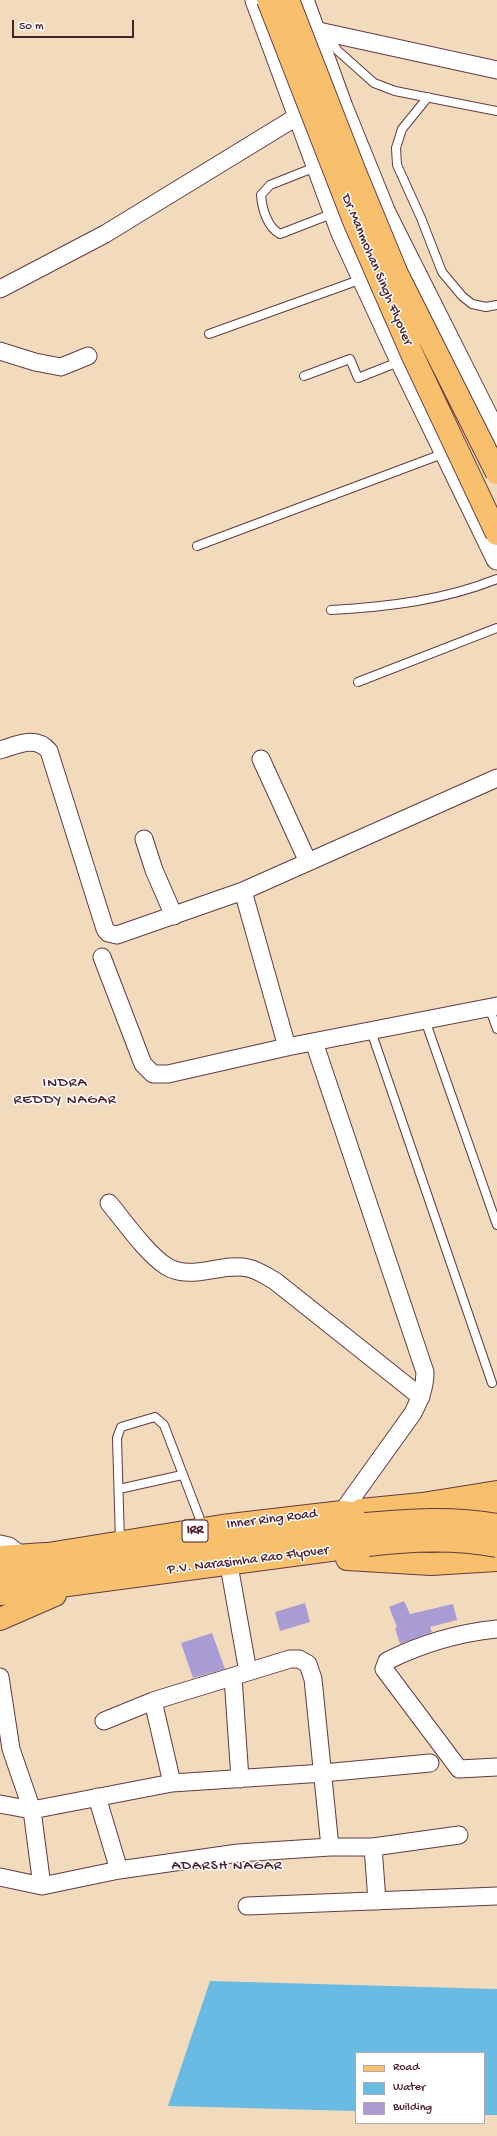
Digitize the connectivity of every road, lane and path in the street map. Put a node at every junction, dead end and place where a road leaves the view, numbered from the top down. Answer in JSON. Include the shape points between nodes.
{"nodes":[{"id":1,"x":256,"y":0,"type":"edge"},
{"id":2,"x":268,"y":0,"type":"edge"},
{"id":3,"x":288,"y":0,"type":"edge"},
{"id":4,"x":303,"y":0,"type":"edge"},
{"id":5,"x":321,"y":32,"type":"junction"},
{"id":6,"x":272,"y":43,"type":"junction"},
{"id":7,"x":497,"y":70,"type":"edge"},
{"id":8,"x":428,"y":97,"type":"junction"},
{"id":9,"x":497,"y":111,"type":"edge"},
{"id":10,"x":298,"y":116,"type":"junction"},
{"id":11,"x":318,"y":166,"type":"junction"},
{"id":12,"x":335,"y":212,"type":"junction"},
{"id":13,"x":363,"y":278,"type":"junction"},
{"id":14,"x":0,"y":289,"type":"edge"},
{"id":15,"x":497,"y":305,"type":"edge"},
{"id":16,"x":437,"y":314,"type":"junction"},
{"id":17,"x":209,"y":334,"type":"dead end"},
{"id":18,"x":389,"y":335,"type":"junction"},
{"id":19,"x":0,"y":351,"type":"edge"},
{"id":20,"x":88,"y":356,"type":"dead end"},
{"id":21,"x":401,"y":361,"type":"junction"},
{"id":22,"x":304,"y":376,"type":"dead end"},
{"id":23,"x":497,"y":436,"type":"edge"},
{"id":24,"x":445,"y":453,"type":"junction"},
{"id":25,"x":497,"y":473,"type":"edge"},
{"id":26,"x":497,"y":534,"type":"edge"},
{"id":27,"x":197,"y":546,"type":"dead end"},
{"id":28,"x":497,"y":559,"type":"edge"},
{"id":29,"x":497,"y":579,"type":"edge"},
{"id":30,"x":331,"y":610,"type":"dead end"},
{"id":31,"x":497,"y":628,"type":"edge"},
{"id":32,"x":358,"y":682,"type":"dead end"},
{"id":33,"x":0,"y":750,"type":"edge"},
{"id":34,"x":261,"y":759,"type":"dead end"},
{"id":35,"x":497,"y":778,"type":"edge"},
{"id":36,"x":144,"y":839,"type":"dead end"},
{"id":37,"x":308,"y":862,"type":"junction"},
{"id":38,"x":243,"y":891,"type":"junction"},
{"id":39,"x":174,"y":916,"type":"junction"},
{"id":40,"x":102,"y":957,"type":"dead end"},
{"id":41,"x":493,"y":1007,"type":"edge"},
{"id":42,"x":425,"y":1020,"type":"junction"},
{"id":43,"x":497,"y":1029,"type":"edge"},
{"id":44,"x":371,"y":1031,"type":"junction"},
{"id":45,"x":314,"y":1042,"type":"junction"},
{"id":46,"x":287,"y":1047,"type":"junction"},
{"id":47,"x":109,"y":1203,"type":"dead end"},
{"id":48,"x":497,"y":1225,"type":"edge"},
{"id":49,"x":492,"y":1383,"type":"dead end"},
{"id":50,"x":421,"y":1397,"type":"junction"},
{"id":51,"x":182,"y":1475,"type":"junction"},
{"id":52,"x":119,"y":1489,"type":"junction"},
{"id":53,"x":497,"y":1492,"type":"edge"},
{"id":54,"x":342,"y":1512,"type":"junction"},
{"id":55,"x":497,"y":1512,"type":"edge"},
{"id":56,"x":497,"y":1525,"type":"edge"},
{"id":57,"x":204,"y":1529,"type":"junction"},
{"id":58,"x":497,"y":1538,"type":"edge"},
{"id":59,"x":120,"y":1542,"type":"junction"},
{"id":60,"x":0,"y":1544,"type":"edge"},
{"id":61,"x":497,"y":1546,"type":"edge"},
{"id":62,"x":48,"y":1554,"type":"junction"},
{"id":63,"x":21,"y":1555,"type":"junction"},
{"id":64,"x":0,"y":1557,"type":"edge"},
{"id":65,"x":347,"y":1559,"type":"junction"},
{"id":66,"x":497,"y":1560,"type":"edge"},
{"id":67,"x":0,"y":1562,"type":"edge"},
{"id":68,"x":230,"y":1571,"type":"junction"},
{"id":69,"x":0,"y":1573,"type":"edge"},
{"id":70,"x":0,"y":1594,"type":"edge"},
{"id":71,"x":55,"y":1596,"type":"junction"},
{"id":72,"x":0,"y":1603,"type":"edge"},
{"id":73,"x":0,"y":1619,"type":"edge"},
{"id":74,"x":497,"y":1629,"type":"edge"},
{"id":75,"x":240,"y":1674,"type":"junction"},
{"id":76,"x":0,"y":1677,"type":"edge"},
{"id":77,"x":152,"y":1701,"type":"junction"},
{"id":78,"x":104,"y":1721,"type":"dead end"},
{"id":79,"x":430,"y":1762,"type":"dead end"},
{"id":80,"x":497,"y":1767,"type":"edge"},
{"id":81,"x":323,"y":1773,"type":"junction"},
{"id":82,"x":240,"y":1779,"type":"junction"},
{"id":83,"x":172,"y":1783,"type":"junction"},
{"id":84,"x":97,"y":1797,"type":"junction"},
{"id":85,"x":0,"y":1804,"type":"edge"},
{"id":86,"x":32,"y":1810,"type":"junction"},
{"id":87,"x":459,"y":1835,"type":"dead end"},
{"id":88,"x":330,"y":1847,"type":"junction"},
{"id":89,"x":373,"y":1847,"type":"junction"},
{"id":90,"x":119,"y":1870,"type":"junction"},
{"id":91,"x":0,"y":1877,"type":"edge"},
{"id":92,"x":42,"y":1886,"type":"junction"},
{"id":93,"x":497,"y":1896,"type":"edge"},
{"id":94,"x":377,"y":1901,"type":"junction"},
{"id":95,"x":247,"y":1906,"type":"dead end"}],
"edges":[{"from":1,"to":6,"type":"street"},
{"from":2,"to":26,"type":"main road","name":"Dr.Manmohan Singh Flyover","bridge":true,"via":[[412,354]]},
{"from":3,"to":25,"type":"main road","name":"Dr.Manmohan Singh Flyover","bridge":true,"via":[[354,172],[397,274]]},
{"from":4,"to":5,"type":"street"},
{"from":5,"to":6,"type":"street"},
{"from":5,"to":7,"type":"street"},
{"from":5,"to":8,"type":"lane","via":[[374,83],[395,91]]},
{"from":5,"to":16,"type":"street","via":[[385,214]]},
{"from":6,"to":10,"type":"street"},
{"from":8,"to":9,"type":"lane"},
{"from":8,"to":15,"type":"lane","via":[[402,129],[396,148],[397,166],[442,272],[472,304],[486,307]]},
{"from":10,"to":11,"type":"street"},
{"from":10,"to":14,"type":"street","via":[[105,234]]},
{"from":11,"to":12,"type":"street"},
{"from":11,"to":12,"type":"lane","via":[[270,185],[261,195],[262,207],[274,231],[280,234]]},
{"from":12,"to":13,"type":"street"},
{"from":13,"to":17,"type":"lane"},
{"from":13,"to":18,"type":"street"},
{"from":16,"to":18,"type":"street","via":[[432,322],[416,334]]},
{"from":16,"to":23,"type":"street"},
{"from":18,"to":21,"type":"street"},
{"from":19,"to":20,"type":"street","via":[[61,367]]},
{"from":21,"to":22,"type":"lane","via":[[358,378],[350,359]]},
{"from":21,"to":24,"type":"street"},
{"from":24,"to":27,"type":"lane"},
{"from":24,"to":28,"type":"street"},
{"from":29,"to":30,"type":"lane","via":[[435,598],[373,608]]},
{"from":31,"to":32,"type":"lane"},
{"from":33,"to":39,"type":"street","via":[[34,742],[40,743],[50,751],[108,933],[117,935]]},
{"from":34,"to":37,"type":"street"},
{"from":35,"to":37,"type":"street"},
{"from":36,"to":39,"type":"street"},
{"from":37,"to":38,"type":"street"},
{"from":38,"to":39,"type":"street"},
{"from":38,"to":46,"type":"street"},
{"from":40,"to":46,"type":"street","via":[[143,1064],[153,1074],[168,1074]]},
{"from":41,"to":42,"type":"street"},
{"from":41,"to":43,"type":"lane"},
{"from":42,"to":44,"type":"street"},
{"from":42,"to":48,"type":"lane"},
{"from":44,"to":45,"type":"street"},
{"from":44,"to":49,"type":"lane"},
{"from":45,"to":46,"type":"street"},
{"from":45,"to":50,"type":"street","via":[[425,1372]]},
{"from":47,"to":50,"type":"street","via":[[156,1259],[167,1267],[184,1273],[246,1268],[260,1272],[275,1281]]},
{"from":50,"to":54,"type":"street","via":[[413,1413]]},
{"from":51,"to":52,"type":"lane"},
{"from":51,"to":52,"type":"lane","via":[[164,1425],[155,1417],[121,1427],[117,1438]]},
{"from":51,"to":57,"type":"lane"},
{"from":52,"to":59,"type":"lane"},
{"from":53,"to":54,"type":"main road","name":"Inner Ring Road","number":"IRR","via":[[422,1504]]},
{"from":54,"to":55,"type":"main road","number":"IRR","via":[[426,1521]]},
{"from":54,"to":57,"type":"main road","name":"Inner Ring Road","number":"IRR"},
{"from":56,"to":69,"type":"main road","name":"P.V. Narasimha Rao Flyover","bridge":true,"via":[[435,1519],[372,1523]]},
{"from":57,"to":59,"type":"main road","name":"Inner Ring Road","number":"IRR"},
{"from":58,"to":65,"type":"main road"},
{"from":59,"to":62,"type":"main road","name":"Inner Ring Road","number":"IRR"},
{"from":60,"to":63,"type":"street","via":[[9,1546]]},
{"from":61,"to":70,"type":"main road","name":"P.V. Narasimha Rao Flyover","bridge":true,"via":[[470,1541],[433,1539],[400,1541]]},
{"from":62,"to":63,"type":"main road"},
{"from":62,"to":67,"type":"main road","name":"Inner Ring Road","number":"IRR"},
{"from":63,"to":64,"type":"main road"},
{"from":65,"to":66,"type":"main road","via":[[431,1564]]},
{"from":65,"to":68,"type":"main road"},
{"from":68,"to":71,"type":"main road"},
{"from":68,"to":75,"type":"street"},
{"from":71,"to":72,"type":"main road"},
{"from":71,"to":73,"type":"main road"},
{"from":74,"to":80,"type":"street","via":[[416,1646],[387,1661],[384,1669],[459,1769]]},
{"from":75,"to":77,"type":"street"},
{"from":75,"to":81,"type":"street","via":[[290,1660],[299,1659],[308,1664],[313,1679]]},
{"from":75,"to":82,"type":"street"},
{"from":76,"to":86,"type":"street","via":[[11,1749]]},
{"from":77,"to":78,"type":"street"},
{"from":77,"to":83,"type":"street"},
{"from":79,"to":81,"type":"street"},
{"from":81,"to":82,"type":"street"},
{"from":81,"to":88,"type":"street"},
{"from":82,"to":83,"type":"street"},
{"from":83,"to":84,"type":"street"},
{"from":84,"to":86,"type":"street"},
{"from":84,"to":90,"type":"street"},
{"from":85,"to":86,"type":"street"},
{"from":86,"to":92,"type":"street"},
{"from":87,"to":89,"type":"street"},
{"from":88,"to":89,"type":"street"},
{"from":88,"to":90,"type":"street","via":[[238,1853]]},
{"from":89,"to":94,"type":"street"},
{"from":90,"to":92,"type":"street"},
{"from":91,"to":92,"type":"street"},
{"from":93,"to":94,"type":"street"},
{"from":94,"to":95,"type":"street"}]}
